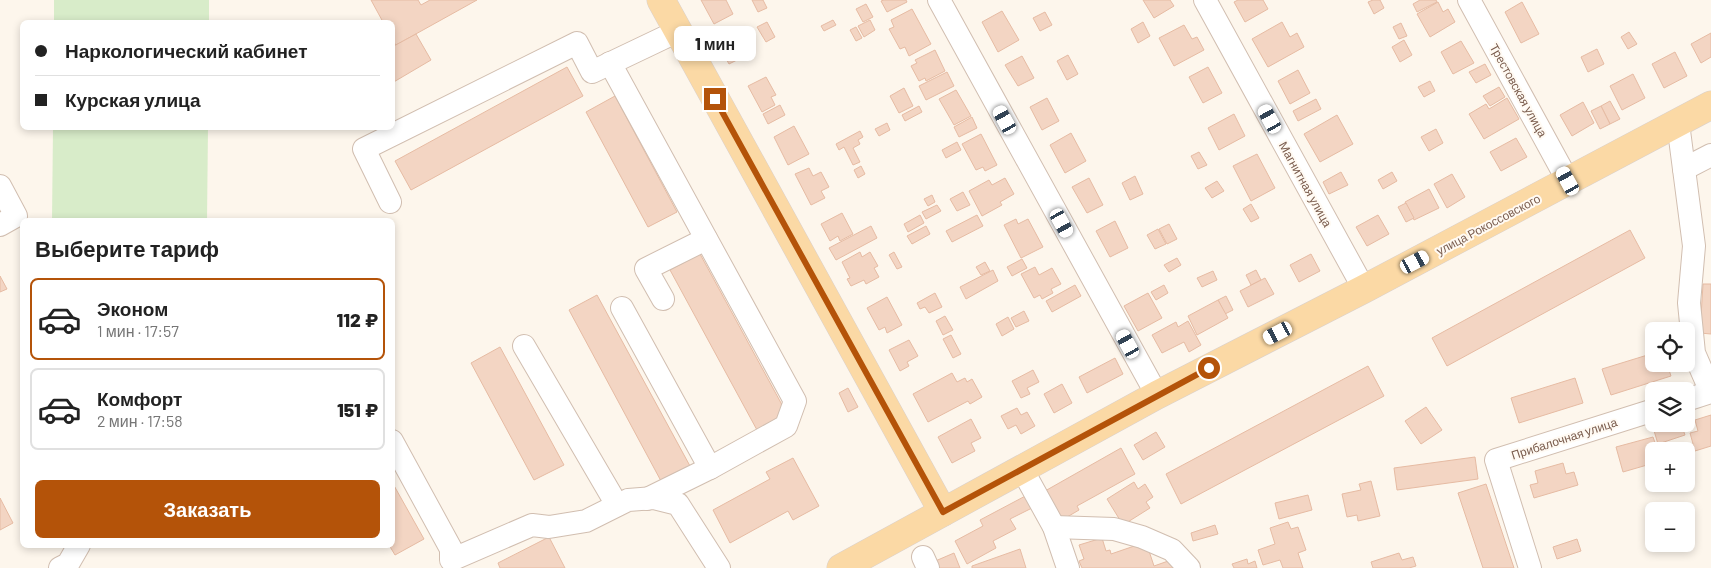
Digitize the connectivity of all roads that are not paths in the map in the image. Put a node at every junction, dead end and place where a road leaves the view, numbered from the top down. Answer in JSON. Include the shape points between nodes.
{"nodes":[{"id":1,"x":661,"y":0,"type":"edge"},
{"id":2,"x":939,"y":0,"type":"edge"},
{"id":3,"x":1205,"y":0,"type":"edge"},
{"id":4,"x":1469,"y":0,"type":"edge"},
{"id":5,"x":678,"y":31,"type":"junction"},
{"id":6,"x":610,"y":63,"type":"junction"},
{"id":7,"x":1711,"y":106,"type":"edge"},
{"id":8,"x":1678,"y":123,"type":"junction"},
{"id":9,"x":1711,"y":155,"type":"edge"},
{"id":10,"x":1684,"y":169,"type":"junction"},
{"id":11,"x":1568,"y":181,"type":"junction"},
{"id":12,"x":0,"y":186,"type":"edge"},
{"id":13,"x":390,"y":202,"type":"dead end"},
{"id":14,"x":0,"y":225,"type":"edge"},
{"id":15,"x":706,"y":239,"type":"junction"},
{"id":16,"x":1364,"y":289,"type":"junction"},
{"id":17,"x":663,"y":298,"type":"dead end"},
{"id":18,"x":622,"y":308,"type":"dead end"},
{"id":19,"x":524,"y":346,"type":"dead end"},
{"id":20,"x":1711,"y":392,"type":"edge"},
{"id":21,"x":1157,"y":395,"type":"junction"},
{"id":22,"x":1695,"y":397,"type":"edge"},
{"id":23,"x":1645,"y":413,"type":"edge"},
{"id":24,"x":395,"y":446,"type":"edge"},
{"id":25,"x":710,"y":468,"type":"junction"},
{"id":26,"x":1022,"y":469,"type":"junction"},
{"id":27,"x":647,"y":499,"type":"junction"},
{"id":28,"x":617,"y":505,"type":"junction"},
{"id":29,"x":943,"y":512,"type":"junction"},
{"id":30,"x":1054,"y":527,"type":"junction"},
{"id":31,"x":77,"y":548,"type":"edge"},
{"id":32,"x":449,"y":565,"type":"edge"},
{"id":33,"x":60,"y":568,"type":"edge"},
{"id":34,"x":719,"y":568,"type":"edge"},
{"id":35,"x":842,"y":568,"type":"edge"},
{"id":36,"x":1068,"y":568,"type":"edge"},
{"id":37,"x":1188,"y":568,"type":"edge"},
{"id":38,"x":1530,"y":568,"type":"edge"}],
"edges":[{"from":1,"to":5,"type":"main road"},
{"from":2,"to":21,"type":"street"},
{"from":3,"to":16,"type":"street","name":"Магнитная улица"},
{"from":4,"to":11,"type":"street","name":"Трестовская улица"},
{"from":5,"to":6,"type":"street"},
{"from":5,"to":29,"type":"main road"},
{"from":6,"to":13,"type":"street","via":[[592,72],[577,43],[364,149]]},
{"from":6,"to":15,"type":"street"},
{"from":7,"to":8,"type":"main road","name":"улица Рокоссовского"},
{"from":8,"to":10,"type":"street"},
{"from":8,"to":11,"type":"main road","name":"улица Рокоссовского"},
{"from":9,"to":10,"type":"street"},
{"from":10,"to":20,"type":"street","via":[[1694,246],[1689,303],[1694,353]]},
{"from":11,"to":16,"type":"main road","name":"улица Рокоссовского"},
{"from":12,"to":14,"type":"street","via":[[16,216]]},
{"from":15,"to":17,"type":"street","via":[[646,269]]},
{"from":15,"to":25,"type":"street","via":[[795,401],[786,426]]},
{"from":16,"to":21,"type":"main road","name":"улица Рокоссовского"},
{"from":18,"to":25,"type":"street"},
{"from":19,"to":28,"type":"street"},
{"from":20,"to":22,"type":"street"},
{"from":21,"to":26,"type":"main road","name":"улица Рокоссовского"},
{"from":23,"to":38,"type":"street","name":"Прибалочная улица","via":[[1496,460]]},
{"from":24,"to":32,"type":"street","via":[[451,549]]},
{"from":25,"to":27,"type":"street"},
{"from":26,"to":29,"type":"main road","name":"улица Рокоссовского"},
{"from":26,"to":30,"type":"street"},
{"from":27,"to":28,"type":"street","via":[[628,500]]},
{"from":27,"to":34,"type":"street","via":[[678,504]]},
{"from":28,"to":32,"type":"street","via":[[586,521],[549,527],[532,525]]},
{"from":29,"to":35,"type":"main road","name":"улица Рокоссовского"},
{"from":30,"to":36,"type":"street"},
{"from":30,"to":37,"type":"street","via":[[1114,529],[1142,537],[1172,550]]},
{"from":31,"to":33,"type":"street","via":[[68,564]]}]}
